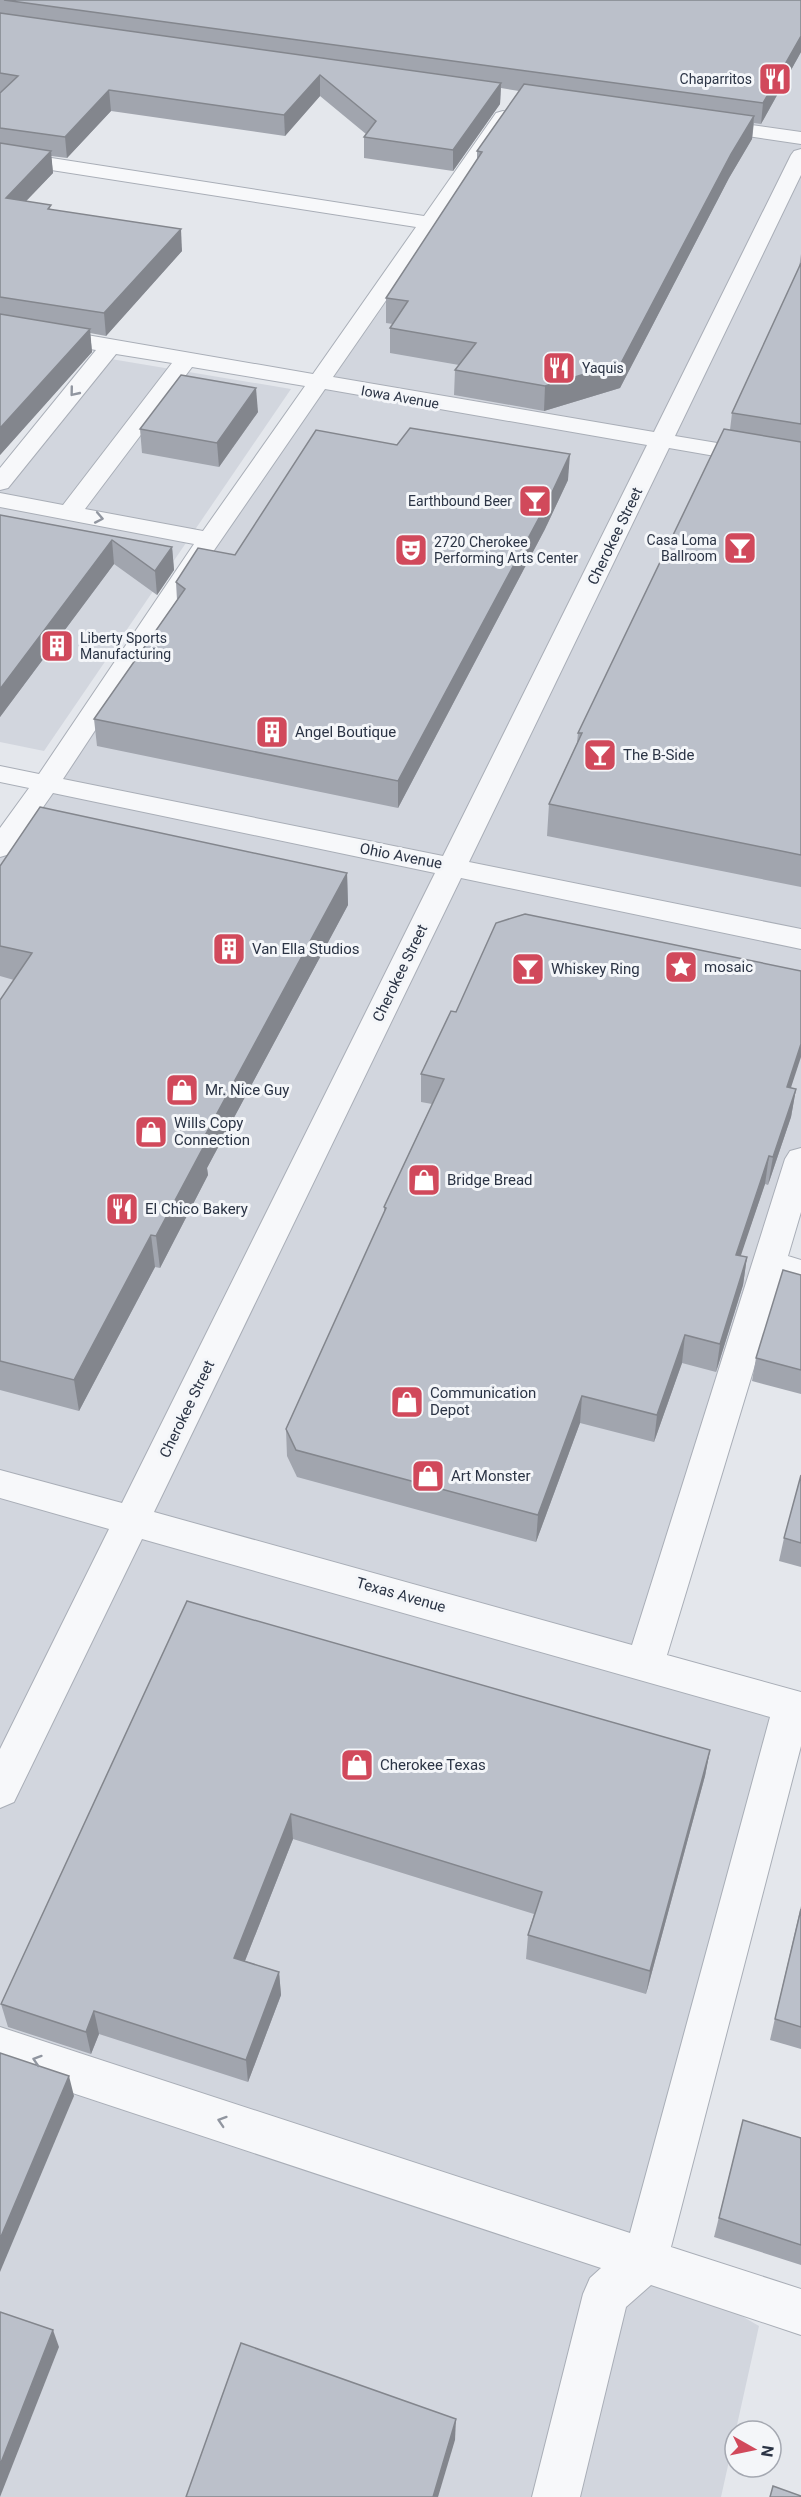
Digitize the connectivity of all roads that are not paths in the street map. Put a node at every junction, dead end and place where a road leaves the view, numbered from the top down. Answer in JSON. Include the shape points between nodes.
{"nodes":[{"id":1,"x":516,"y":99,"type":"edge"},
{"id":2,"x":689,"y":123,"type":"edge"},
{"id":3,"x":801,"y":138,"type":"edge"},
{"id":4,"x":801,"y":155,"type":"edge"},
{"id":5,"x":0,"y":156,"type":"edge"},
{"id":6,"x":429,"y":223,"type":"junction"},
{"id":7,"x":0,"y":327,"type":"edge"},
{"id":8,"x":111,"y":346,"type":"junction"},
{"id":9,"x":186,"y":360,"type":"junction"},
{"id":10,"x":318,"y":383,"type":"junction"},
{"id":11,"x":662,"y":441,"type":"junction"},
{"id":12,"x":801,"y":464,"type":"edge"},
{"id":13,"x":0,"y":483,"type":"edge"},
{"id":14,"x":0,"y":500,"type":"edge"},
{"id":15,"x":69,"y":513,"type":"junction"},
{"id":16,"x":0,"y":522,"type":"edge"},
{"id":17,"x":203,"y":549,"type":"junction"},
{"id":18,"x":0,"y":774,"type":"edge"},
{"id":19,"x":46,"y":784,"type":"junction"},
{"id":20,"x":0,"y":848,"type":"edge"},
{"id":21,"x":453,"y":866,"type":"junction"},
{"id":22,"x":801,"y":939,"type":"edge"},
{"id":23,"x":801,"y":1160,"type":"edge"},
{"id":24,"x":785,"y":1268,"type":"edge"},
{"id":25,"x":0,"y":1484,"type":"edge"},
{"id":26,"x":133,"y":1520,"type":"junction"},
{"id":27,"x":645,"y":1664,"type":"junction"},
{"id":28,"x":797,"y":1707,"type":"edge"},
{"id":29,"x":0,"y":1790,"type":"edge"},
{"id":30,"x":0,"y":2048,"type":"edge"},
{"id":31,"x":645,"y":2261,"type":"junction"},
{"id":32,"x":801,"y":2312,"type":"edge"},
{"id":33,"x":556,"y":2497,"type":"edge"}],
"edges":[{"from":1,"to":6,"type":"street"},
{"from":2,"to":3,"type":"street"},
{"from":4,"to":11,"type":"street","name":"Cherokee Street"},
{"from":5,"to":6,"type":"street"},
{"from":6,"to":10,"type":"street"},
{"from":7,"to":8,"type":"street","name":"Iowa Avenue"},
{"from":8,"to":9,"type":"street","name":"Iowa Avenue"},
{"from":8,"to":13,"type":"street","one_way":true},
{"from":9,"to":10,"type":"street","name":"Iowa Avenue"},
{"from":9,"to":15,"type":"street"},
{"from":10,"to":11,"type":"street","name":"Iowa Avenue"},
{"from":10,"to":17,"type":"street"},
{"from":11,"to":12,"type":"street","name":"Iowa Avenue"},
{"from":11,"to":21,"type":"street","name":"Cherokee Street"},
{"from":14,"to":15,"type":"street"},
{"from":15,"to":17,"type":"street","one_way":true},
{"from":16,"to":17,"type":"street"},
{"from":17,"to":19,"type":"street"},
{"from":18,"to":19,"type":"street","name":"Ohio Avenue"},
{"from":19,"to":20,"type":"street"},
{"from":19,"to":21,"type":"street","name":"Ohio Avenue"},
{"from":21,"to":22,"type":"street","name":"Ohio Avenue"},
{"from":21,"to":26,"type":"street","name":"Cherokee Street"},
{"from":23,"to":24,"type":"street"},
{"from":24,"to":27,"type":"street"},
{"from":25,"to":26,"type":"street","name":"Texas Avenue"},
{"from":26,"to":27,"type":"street","name":"Texas Avenue"},
{"from":26,"to":29,"type":"street","name":"Cherokee Street"},
{"from":27,"to":28,"type":"street","name":"Texas Avenue"},
{"from":28,"to":31,"type":"street"},
{"from":31,"to":30,"type":"street","one_way":true},
{"from":31,"to":32,"type":"street"},
{"from":31,"to":33,"type":"street","via":[[606,2294]]}]}
